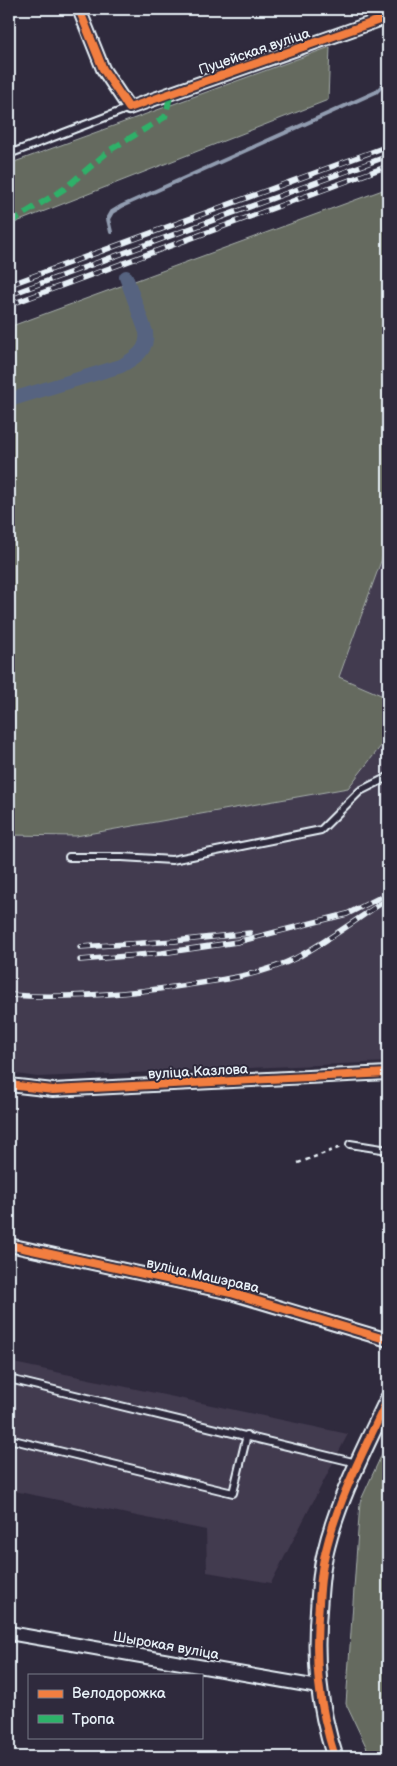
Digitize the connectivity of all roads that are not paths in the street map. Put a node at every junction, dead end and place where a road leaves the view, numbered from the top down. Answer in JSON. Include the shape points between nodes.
{"nodes":[{"id":1,"x":79,"y":9,"type":"edge"},
{"id":2,"x":388,"y":17,"type":"edge"},
{"id":3,"x":129,"y":108,"type":"junction"},
{"id":4,"x":9,"y":154,"type":"edge"},
{"id":5,"x":388,"y":777,"type":"edge"},
{"id":6,"x":69,"y":857,"type":"dead end"},
{"id":7,"x":388,"y":1073,"type":"edge"},
{"id":8,"x":9,"y":1085,"type":"edge"},
{"id":9,"x":350,"y":1144,"type":"road end"},
{"id":10,"x":388,"y":1150,"type":"edge"},
{"id":11,"x":9,"y":1245,"type":"edge"},
{"id":12,"x":388,"y":1340,"type":"edge"},
{"id":13,"x":9,"y":1379,"type":"edge"},
{"id":14,"x":387,"y":1407,"type":"edge"},
{"id":15,"x":247,"y":1435,"type":"junction"},
{"id":16,"x":9,"y":1440,"type":"edge"},
{"id":17,"x":358,"y":1463,"type":"junction"},
{"id":18,"x":9,"y":1633,"type":"edge"},
{"id":19,"x":318,"y":1687,"type":"junction"},
{"id":20,"x":335,"y":1757,"type":"edge"}],
"edges":[{"from":1,"to":3,"type":"street","via":[[103,69]]},
{"from":2,"to":3,"type":"street","name":"Пуцейская вуліца"},
{"from":3,"to":4,"type":"lane"},
{"from":5,"to":6,"type":"lane","via":[[360,791],[322,830],[172,860]]},
{"from":7,"to":8,"type":"street","name":"вуліца Казлова","via":[[53,1090]]},
{"from":9,"to":10,"type":"lane"},
{"from":11,"to":12,"type":"street","name":"вуліца Машэрава","via":[[231,1293]]},
{"from":13,"to":15,"type":"lane"},
{"from":14,"to":17,"type":"street"},
{"from":15,"to":16,"type":"lane","via":[[233,1493]]},
{"from":15,"to":17,"type":"lane"},
{"from":17,"to":19,"type":"street","via":[[325,1555],[316,1636]]},
{"from":18,"to":19,"type":"street","name":"Шырокая вуліца"},
{"from":19,"to":20,"type":"street"}]}
